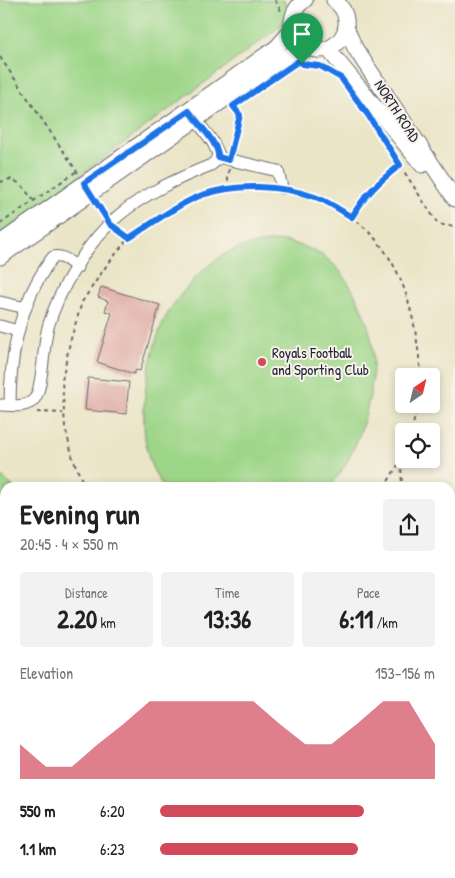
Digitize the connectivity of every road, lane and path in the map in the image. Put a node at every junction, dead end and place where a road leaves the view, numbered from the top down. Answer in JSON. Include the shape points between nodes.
{"nodes":[{"id":1,"x":275,"y":0,"type":"edge"},
{"id":2,"x":305,"y":0,"type":"edge"},
{"id":3,"x":338,"y":1,"type":"edge"},
{"id":4,"x":290,"y":14,"type":"edge"},
{"id":5,"x":346,"y":27,"type":"junction"},
{"id":6,"x":300,"y":49,"type":"junction"},
{"id":7,"x":328,"y":49,"type":"junction"},
{"id":8,"x":0,"y":57,"type":"edge"},
{"id":9,"x":334,"y":74,"type":"dead end"},
{"id":10,"x":233,"y":106,"type":"dead end"},
{"id":11,"x":192,"y":116,"type":"junction"},
{"id":12,"x":379,"y":132,"type":"dead end"},
{"id":13,"x":413,"y":154,"type":"junction"},
{"id":14,"x":224,"y":158,"type":"junction"},
{"id":15,"x":400,"y":165,"type":"junction"},
{"id":16,"x":0,"y":182,"type":"edge"},
{"id":17,"x":84,"y":183,"type":"junction"},
{"id":18,"x":282,"y":188,"type":"junction"},
{"id":19,"x":227,"y":189,"type":"junction"},
{"id":20,"x":453,"y":197,"type":"edge"},
{"id":21,"x":33,"y":201,"type":"junction"},
{"id":22,"x":42,"y":214,"type":"junction"},
{"id":23,"x":352,"y":217,"type":"junction"},
{"id":24,"x":0,"y":224,"type":"edge"},
{"id":25,"x":110,"y":224,"type":"junction"},
{"id":26,"x":455,"y":227,"type":"edge"},
{"id":27,"x":129,"y":238,"type":"junction"},
{"id":28,"x":0,"y":243,"type":"edge"},
{"id":29,"x":0,"y":257,"type":"edge"},
{"id":30,"x":76,"y":268,"type":"junction"},
{"id":31,"x":0,"y":302,"type":"edge"},
{"id":32,"x":0,"y":310,"type":"edge"},
{"id":33,"x":25,"y":312,"type":"junction"},
{"id":34,"x":0,"y":326,"type":"edge"},
{"id":35,"x":18,"y":331,"type":"junction"},
{"id":36,"x":420,"y":368,"type":"edge"},
{"id":37,"x":5,"y":405,"type":"edge"},
{"id":38,"x":397,"y":468,"type":"edge"},
{"id":39,"x":401,"y":468,"type":"edge"},
{"id":40,"x":83,"y":482,"type":"edge"},
{"id":41,"x":388,"y":482,"type":"edge"},
{"id":42,"x":402,"y":482,"type":"edge"}],
"edges":[{"from":1,"to":4,"type":"path"},
{"from":2,"to":4,"type":"main road"},
{"from":3,"to":5,"type":"main road","name":"NORTH ROAD","via":[[345,14]]},
{"from":4,"to":6,"type":"main road"},
{"from":4,"to":11,"type":"main road","via":[[277,48]]},
{"from":5,"to":7,"type":"main road","via":[[340,40]]},
{"from":5,"to":20,"type":"main road","name":"NORTH ROAD","via":[[356,48]]},
{"from":6,"to":7,"type":"main road"},
{"from":6,"to":9,"type":"path","via":[[302,64],[320,66]]},
{"from":6,"to":11,"type":"main road"},
{"from":7,"to":13,"type":"main road","name":"NORTH ROAD"},
{"from":8,"to":17,"type":"path"},
{"from":10,"to":14,"type":"path","via":[[240,115]]},
{"from":11,"to":14,"type":"street"},
{"from":11,"to":17,"type":"main road"},
{"from":12,"to":15,"type":"path"},
{"from":13,"to":15,"type":"path"},
{"from":13,"to":20,"type":"main road","name":"NORTH ROAD"},
{"from":14,"to":18,"type":"street","via":[[278,171]]},
{"from":14,"to":19,"type":"path"},
{"from":14,"to":25,"type":"street","via":[[166,185]]},
{"from":15,"to":23,"type":"path","via":[[375,185]]},
{"from":15,"to":26,"type":"path","via":[[438,224]]},
{"from":16,"to":21,"type":"path","via":[[10,179],[21,184]]},
{"from":17,"to":21,"type":"path"},
{"from":17,"to":22,"type":"main road"},
{"from":17,"to":25,"type":"path"},
{"from":17,"to":29,"type":"main road"},
{"from":18,"to":19,"type":"path"},
{"from":18,"to":23,"type":"path","via":[[317,198]]},
{"from":19,"to":27,"type":"path","via":[[201,195]]},
{"from":21,"to":22,"type":"path"},
{"from":21,"to":24,"type":"path"},
{"from":22,"to":28,"type":"main road"},
{"from":23,"to":36,"type":"path","via":[[372,234],[394,265],[411,310]]},
{"from":25,"to":27,"type":"path"},
{"from":25,"to":30,"type":"street","via":[[95,239]]},
{"from":27,"to":40,"type":"path","via":[[82,302],[62,380],[65,428]]},
{"from":30,"to":33,"type":"street","via":[[64,258],[53,257]]},
{"from":30,"to":37,"type":"street","via":[[48,326],[38,393],[28,404]]},
{"from":31,"to":33,"type":"street"},
{"from":32,"to":33,"type":"street"},
{"from":33,"to":35,"type":"street"},
{"from":34,"to":35,"type":"street"},
{"from":35,"to":37,"type":"street"},
{"from":38,"to":41,"type":"path"},
{"from":39,"to":42,"type":"path"}]}
